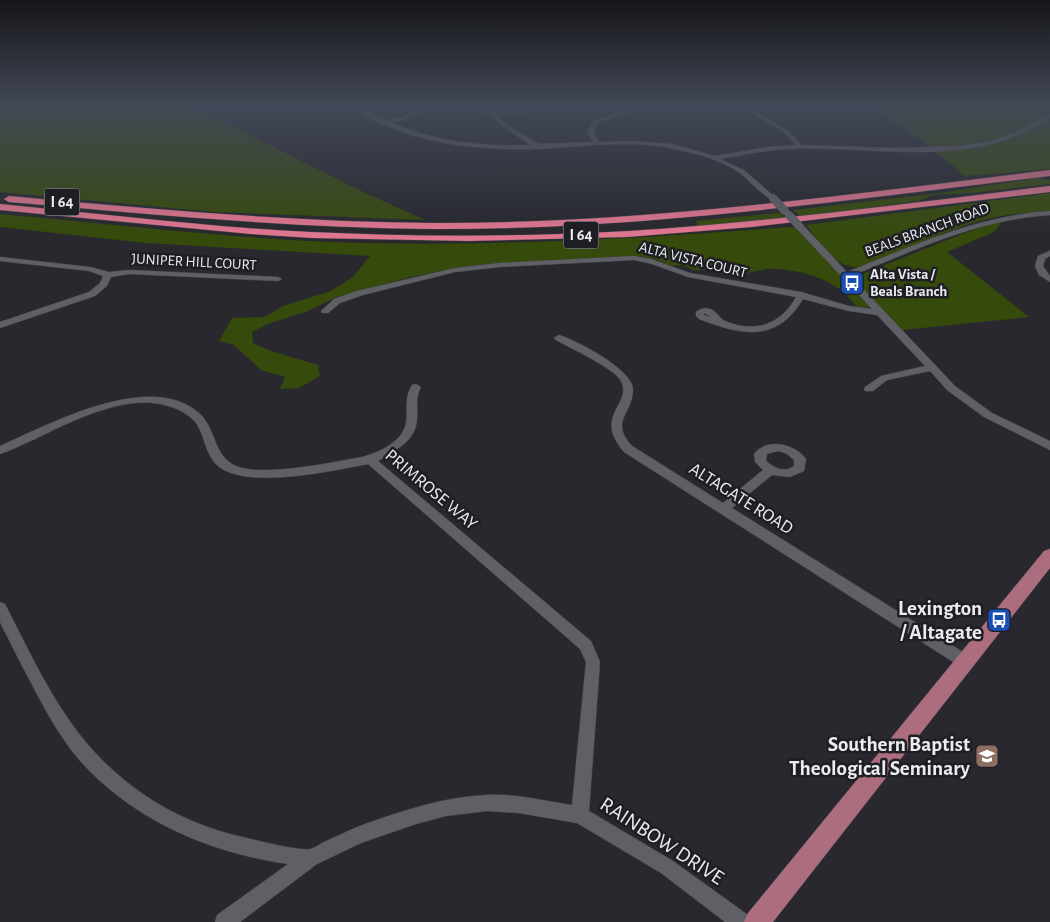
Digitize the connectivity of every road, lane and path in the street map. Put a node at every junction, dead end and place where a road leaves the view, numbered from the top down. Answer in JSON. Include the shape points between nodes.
{"nodes":[{"id":1,"x":680,"y":147,"type":"edge"},
{"id":2,"x":799,"y":147,"type":"edge"},
{"id":3,"x":800,"y":147,"type":"edge"},
{"id":4,"x":966,"y":147,"type":"edge"},
{"id":5,"x":716,"y":158,"type":"junction"},
{"id":6,"x":1050,"y":173,"type":"edge"},
{"id":7,"x":1050,"y":189,"type":"edge"},
{"id":8,"x":0,"y":198,"type":"edge"},
{"id":9,"x":0,"y":208,"type":"edge"},
{"id":10,"x":1050,"y":213,"type":"edge"},
{"id":11,"x":1050,"y":253,"type":"edge"},
{"id":12,"x":0,"y":259,"type":"edge"},
{"id":13,"x":108,"y":275,"type":"junction"},
{"id":14,"x":845,"y":276,"type":"junction"},
{"id":15,"x":278,"y":279,"type":"dead end"},
{"id":16,"x":1050,"y":280,"type":"edge"},
{"id":17,"x":801,"y":295,"type":"junction"},
{"id":18,"x":326,"y":311,"type":"dead end"},
{"id":19,"x":880,"y":312,"type":"junction"},
{"id":20,"x":719,"y":322,"type":"dead end"},
{"id":21,"x":0,"y":325,"type":"edge"},
{"id":22,"x":559,"y":338,"type":"dead end"},
{"id":23,"x":932,"y":368,"type":"junction"},
{"id":24,"x":416,"y":387,"type":"dead end"},
{"id":25,"x":869,"y":389,"type":"dead end"},
{"id":26,"x":1050,"y":446,"type":"edge"},
{"id":27,"x":0,"y":450,"type":"edge"},
{"id":28,"x":370,"y":460,"type":"junction"},
{"id":29,"x":770,"y":470,"type":"dead end"},
{"id":30,"x":723,"y":508,"type":"junction"},
{"id":31,"x":1050,"y":556,"type":"edge"},
{"id":32,"x":0,"y":608,"type":"edge"},
{"id":33,"x":966,"y":662,"type":"junction"},
{"id":34,"x":580,"y":815,"type":"junction"},
{"id":35,"x":311,"y":858,"type":"junction"},
{"id":36,"x":224,"y":922,"type":"edge"},
{"id":37,"x":741,"y":922,"type":"edge"},
{"id":38,"x":757,"y":922,"type":"edge"}],
"edges":[{"from":1,"to":5,"type":"street"},
{"from":2,"to":5,"type":"street"},
{"from":3,"to":4,"type":"street","via":[[927,150]]},
{"from":5,"to":14,"type":"street","bridge":true,"via":[[746,174],[773,198]]},
{"from":6,"to":8,"type":"highway","number":"I 64","via":[[723,212],[521,224],[423,226],[256,220]]},
{"from":7,"to":9,"type":"highway","number":"I 64","via":[[751,224],[627,234],[468,238],[312,235]]},
{"from":10,"to":14,"type":"street","name":"BEALS BRANCH ROAD","via":[[1020,214],[982,223]]},
{"from":11,"to":16,"type":"street","via":[[1039,263],[1042,273]]},
{"from":12,"to":13,"type":"street","via":[[90,269]]},
{"from":13,"to":15,"type":"street","name":"JUNIPER HILL COURT","via":[[129,272]]},
{"from":13,"to":21,"type":"street","via":[[104,284],[92,294]]},
{"from":14,"to":19,"type":"street"},
{"from":17,"to":18,"type":"street","name":"ALTA VISTA COURT","via":[[714,281],[647,260],[628,258],[455,270],[360,293],[337,301]]},
{"from":17,"to":19,"type":"street","name":"ALTA VISTA COURT","via":[[856,311]]},
{"from":17,"to":20,"type":"street","via":[[793,308],[767,328],[744,330]]},
{"from":19,"to":23,"type":"street"},
{"from":22,"to":30,"type":"street","name":"ALTAGATE ROAD","via":[[626,380],[627,391],[615,430],[622,444]]},
{"from":23,"to":25,"type":"street","via":[[884,378]]},
{"from":23,"to":26,"type":"street","via":[[962,397],[988,415]]},
{"from":24,"to":28,"type":"street","via":[[410,396],[413,418],[406,436],[396,446]]},
{"from":27,"to":28,"type":"street","name":"PRIMROSE WAY","via":[[96,410],[124,402],[149,400],[169,403],[191,412],[204,427],[215,456],[223,464],[242,473],[264,474]]},
{"from":28,"to":34,"type":"street","name":"PRIMROSE WAY","via":[[586,644],[593,662]]},
{"from":29,"to":30,"type":"street"},
{"from":30,"to":33,"type":"street","name":"ALTAGATE ROAD"},
{"from":31,"to":33,"type":"main road"},
{"from":32,"to":35,"type":"street","via":[[64,726],[90,759],[125,793],[171,822],[209,838],[276,854]]},
{"from":33,"to":38,"type":"main road"},
{"from":34,"to":35,"type":"street","name":"RAINBOW DRIVE","via":[[487,803],[446,808],[358,836]]},
{"from":34,"to":37,"type":"street","name":"RAINBOW DRIVE","via":[[667,867]]},
{"from":35,"to":36,"type":"street","name":"RAINBOW DRIVE"}]}
